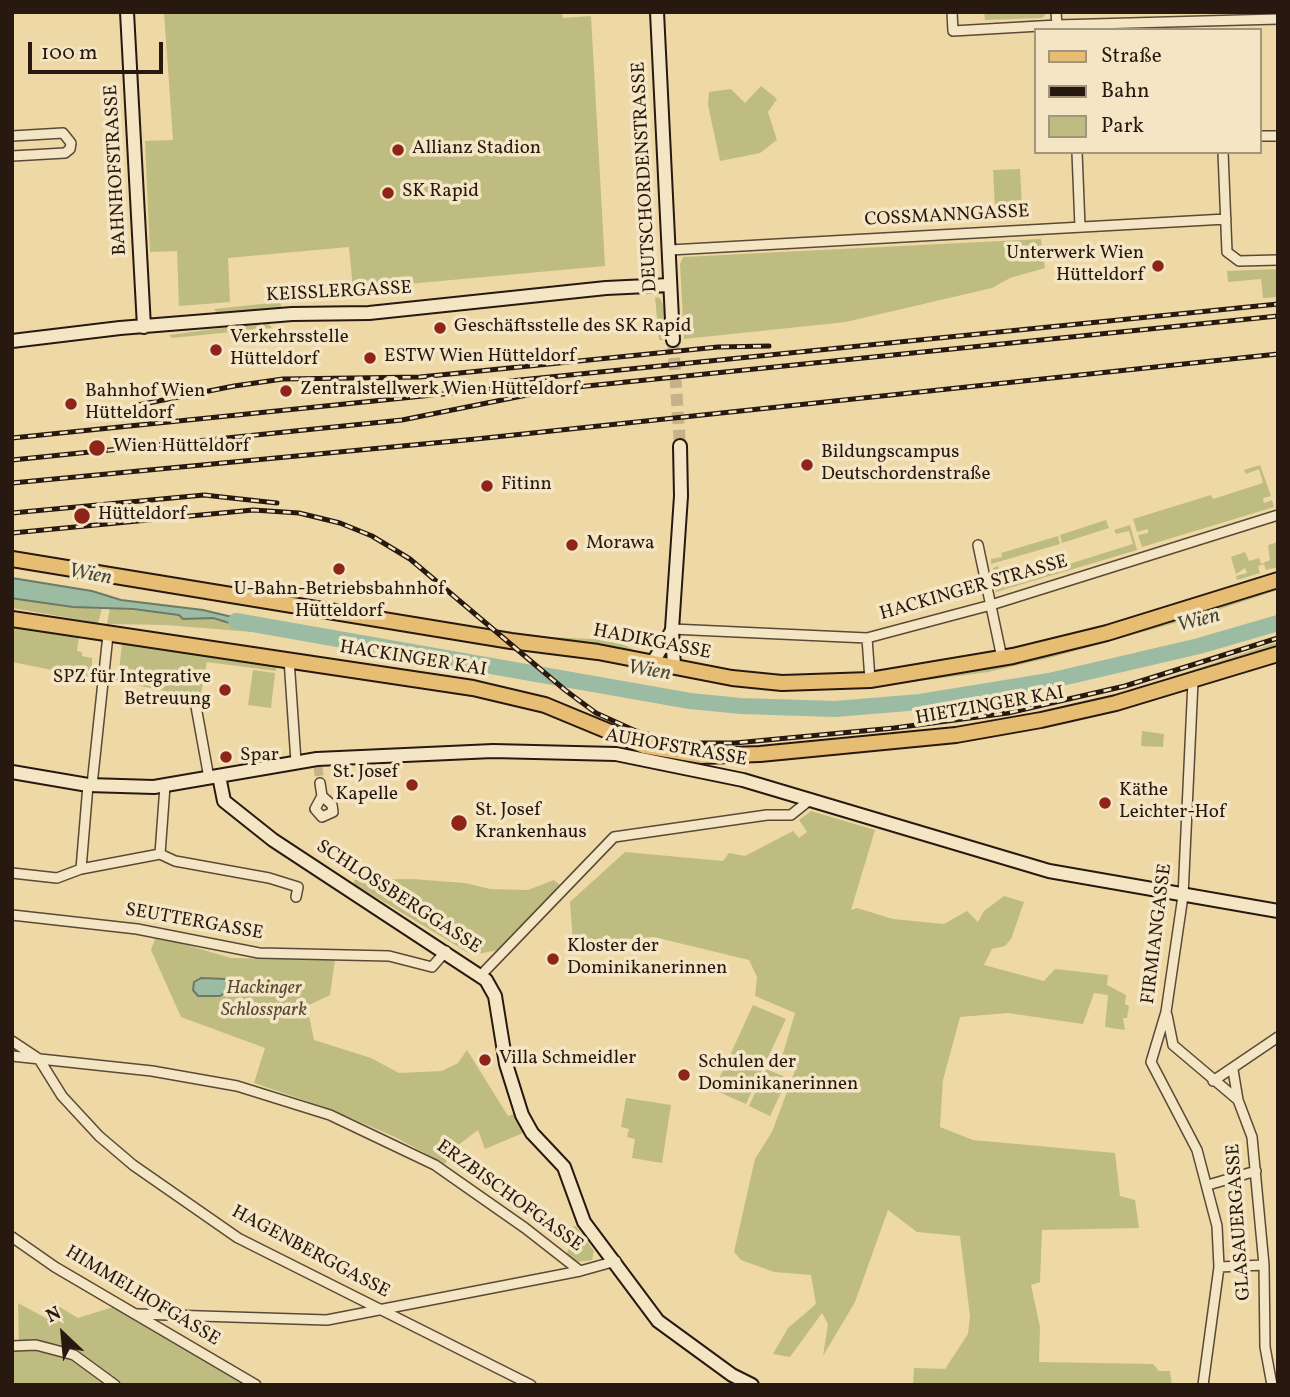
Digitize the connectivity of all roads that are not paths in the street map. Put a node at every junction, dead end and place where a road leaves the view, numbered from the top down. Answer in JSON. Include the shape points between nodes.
{"nodes":[{"id":1,"x":127,"y":12,"type":"edge"},
{"id":2,"x":657,"y":12,"type":"edge"},
{"id":3,"x":952,"y":12,"type":"edge"},
{"id":4,"x":1056,"y":12,"type":"edge"},
{"id":5,"x":1278,"y":19,"type":"edge"},
{"id":6,"x":1057,"y":25,"type":"junction"},
{"id":7,"x":1119,"y":27,"type":"edge"},
{"id":8,"x":12,"y":136,"type":"edge"},
{"id":9,"x":1077,"y":154,"type":"edge"},
{"id":10,"x":1223,"y":154,"type":"edge"},
{"id":11,"x":12,"y":156,"type":"edge"},
{"id":12,"x":1226,"y":219,"type":"junction"},
{"id":13,"x":1080,"y":227,"type":"junction"},
{"id":14,"x":670,"y":250,"type":"junction"},
{"id":15,"x":1278,"y":260,"type":"edge"},
{"id":16,"x":669,"y":285,"type":"junction"},
{"id":17,"x":144,"y":327,"type":"junction"},
{"id":18,"x":673,"y":340,"type":"tunnel mouth"},
{"id":19,"x":12,"y":341,"type":"edge"},
{"id":20,"x":680,"y":446,"type":"tunnel mouth"},
{"id":21,"x":1278,"y":515,"type":"edge"},
{"id":22,"x":978,"y":544,"type":"dead end"},
{"id":23,"x":12,"y":559,"type":"edge"},
{"id":24,"x":1278,"y":580,"type":"edge"},
{"id":25,"x":991,"y":605,"type":"junction"},
{"id":26,"x":12,"y":619,"type":"edge"},
{"id":27,"x":672,"y":629,"type":"junction"},
{"id":28,"x":108,"y":635,"type":"junction"},
{"id":29,"x":867,"y":638,"type":"junction"},
{"id":30,"x":1278,"y":654,"type":"edge"},
{"id":31,"x":1002,"y":658,"type":"junction"},
{"id":32,"x":289,"y":659,"type":"junction"},
{"id":33,"x":653,"y":662,"type":"junction"},
{"id":34,"x":674,"y":667,"type":"junction"},
{"id":35,"x":870,"y":680,"type":"junction"},
{"id":36,"x":1193,"y":681,"type":"junction"},
{"id":37,"x":195,"y":701,"type":"dead end"},
{"id":38,"x":702,"y":756,"type":"joint"},
{"id":39,"x":296,"y":762,"type":"junction"},
{"id":40,"x":12,"y":772,"type":"edge"},
{"id":41,"x":214,"y":777,"type":"junction"},
{"id":42,"x":320,"y":783,"type":"tunnel mouth"},
{"id":43,"x":90,"y":785,"type":"junction"},
{"id":44,"x":165,"y":786,"type":"junction"},
{"id":45,"x":322,"y":796,"type":"dead end"},
{"id":46,"x":811,"y":799,"type":"junction"},
{"id":47,"x":160,"y":855,"type":"junction"},
{"id":48,"x":81,"y":869,"type":"junction"},
{"id":49,"x":12,"y":873,"type":"edge"},
{"id":50,"x":1183,"y":896,"type":"junction"},
{"id":51,"x":296,"y":897,"type":"dead end"},
{"id":52,"x":1278,"y":911,"type":"edge"},
{"id":53,"x":12,"y":915,"type":"edge"},
{"id":54,"x":446,"y":951,"type":"junction"},
{"id":55,"x":482,"y":974,"type":"junction"},
{"id":56,"x":1166,"y":1013,"type":"junction"},
{"id":57,"x":1278,"y":1037,"type":"edge"},
{"id":58,"x":12,"y":1041,"type":"edge"},
{"id":59,"x":1173,"y":1045,"type":"junction"},
{"id":60,"x":1155,"y":1046,"type":"junction"},
{"id":61,"x":12,"y":1055,"type":"edge"},
{"id":62,"x":38,"y":1059,"type":"junction"},
{"id":63,"x":1233,"y":1070,"type":"junction"},
{"id":64,"x":1213,"y":1081,"type":"junction"},
{"id":65,"x":1238,"y":1100,"type":"junction"},
{"id":66,"x":1256,"y":1171,"type":"junction"},
{"id":67,"x":1208,"y":1185,"type":"junction"},
{"id":68,"x":12,"y":1237,"type":"edge"},
{"id":69,"x":615,"y":1261,"type":"junction"},
{"id":70,"x":1264,"y":1265,"type":"junction"},
{"id":71,"x":1219,"y":1267,"type":"junction"},
{"id":72,"x":580,"y":1271,"type":"junction"},
{"id":73,"x":381,"y":1310,"type":"junction"},
{"id":74,"x":137,"y":1314,"type":"junction"},
{"id":75,"x":12,"y":1346,"type":"edge"},
{"id":76,"x":234,"y":1371,"type":"junction"},
{"id":77,"x":734,"y":1380,"type":"edge"},
{"id":78,"x":115,"y":1385,"type":"edge"},
{"id":79,"x":235,"y":1385,"type":"edge"},
{"id":80,"x":256,"y":1385,"type":"edge"},
{"id":81,"x":531,"y":1385,"type":"edge"},
{"id":82,"x":752,"y":1385,"type":"edge"},
{"id":83,"x":1203,"y":1385,"type":"edge"},
{"id":84,"x":1272,"y":1385,"type":"edge"}],
"edges":[{"from":1,"to":17,"type":"street","name":"BAHNHOFSTRASSE"},
{"from":2,"to":14,"type":"street","name":"DEUTSCHORDENSTRASSE"},
{"from":3,"to":6,"type":"street","via":[[953,30]]},
{"from":4,"to":6,"type":"street"},
{"from":5,"to":7,"type":"street"},
{"from":6,"to":7,"type":"street"},
{"from":8,"to":11,"type":"street","via":[[62,133],[71,143],[65,153]]},
{"from":9,"to":13,"type":"street"},
{"from":10,"to":12,"type":"street"},
{"from":12,"to":13,"type":"street","name":"COSSMANNGASSE"},
{"from":12,"to":15,"type":"street","via":[[1227,252],[1239,261]]},
{"from":13,"to":14,"type":"street","name":"COSSMANNGASSE"},
{"from":14,"to":16,"type":"street","name":"DEUTSCHORDENSTRASSE"},
{"from":16,"to":17,"type":"street","name":"KEISSLERGASSE","via":[[369,313],[282,314]]},
{"from":16,"to":18,"type":"street","name":"DEUTSCHORDENSTRASSE"},
{"from":17,"to":19,"type":"street","name":"KEISSLERGASSE"},
{"from":20,"to":27,"type":"street"},
{"from":21,"to":25,"type":"street","name":"HACKINGER STRASSE"},
{"from":22,"to":25,"type":"street"},
{"from":23,"to":33,"type":"main road","name":"HADIKGASSE"},
{"from":24,"to":31,"type":"main road","name":"HADIKGASSE","via":[[1107,633]]},
{"from":25,"to":29,"type":"street","name":"HACKINGER STRASSE"},
{"from":25,"to":31,"type":"street"},
{"from":26,"to":28,"type":"main road","name":"HACKINGER KAI"},
{"from":27,"to":29,"type":"street","name":"HACKINGER STRASSE"},
{"from":27,"to":33,"type":"street"},
{"from":27,"to":34,"type":"street"},
{"from":28,"to":32,"type":"main road","name":"HACKINGER KAI"},
{"from":28,"to":43,"type":"street"},
{"from":29,"to":35,"type":"street"},
{"from":30,"to":36,"type":"main road","name":"HIETZINGER KAI"},
{"from":31,"to":35,"type":"main road","name":"HADIKGASSE"},
{"from":32,"to":38,"type":"main road","name":"HACKINGER KAI","via":[[495,692],[545,705],[644,746]]},
{"from":32,"to":39,"type":"street"},
{"from":33,"to":34,"type":"main road","name":"HADIKGASSE"},
{"from":34,"to":35,"type":"main road","name":"HADIKGASSE","via":[[782,683]]},
{"from":36,"to":38,"type":"main road","name":"HIETZINGER KAI","via":[[1053,717],[956,735]]},
{"from":36,"to":50,"type":"street","name":"FIRMIANGASSE"},
{"from":37,"to":41,"type":"street"},
{"from":39,"to":41,"type":"street","name":"AUHOFSTRASSE"},
{"from":39,"to":46,"type":"street","name":"AUHOFSTRASSE","via":[[493,751],[616,754],[732,777]]},
{"from":40,"to":43,"type":"street","name":"AUHOFSTRASSE"},
{"from":41,"to":44,"type":"street","name":"AUHOFSTRASSE"},
{"from":41,"to":54,"type":"street","name":"SCHLOSSBERGGASSE","via":[[224,801],[273,840]]},
{"from":42,"to":45,"type":"street"},
{"from":43,"to":44,"type":"street","name":"AUHOFSTRASSE"},
{"from":43,"to":48,"type":"street"},
{"from":44,"to":47,"type":"street"},
{"from":46,"to":50,"type":"street","name":"AUHOFSTRASSE","via":[[1049,871]]},
{"from":46,"to":55,"type":"street","via":[[791,815],[614,837]]},
{"from":47,"to":48,"type":"street"},
{"from":47,"to":51,"type":"street","via":[[279,881],[298,887]]},
{"from":48,"to":49,"type":"street","via":[[57,878]]},
{"from":50,"to":52,"type":"street","name":"AUHOFSTRASSE"},
{"from":50,"to":56,"type":"street","name":"FIRMIANGASSE"},
{"from":53,"to":54,"type":"street","name":"SEUTTERGASSE","via":[[136,929],[258,953],[389,956],[432,967]]},
{"from":54,"to":55,"type":"street","name":"SCHLOSSBERGGASSE"},
{"from":55,"to":69,"type":"street","name":"SCHLOSSBERGGASSE","via":[[495,996],[506,1064],[527,1126],[564,1167],[584,1222]]},
{"from":56,"to":59,"type":"street"},
{"from":56,"to":60,"type":"street","name":"FIRMIANGASSE"},
{"from":57,"to":63,"type":"street"},
{"from":58,"to":62,"type":"street","name":"ERZBISCHOFGASSE"},
{"from":59,"to":60,"type":"street"},
{"from":59,"to":64,"type":"street"},
{"from":60,"to":67,"type":"street","name":"FIRMIANGASSE","via":[[1153,1068],[1196,1150]]},
{"from":61,"to":62,"type":"street","name":"ERZBISCHOFGASSE"},
{"from":62,"to":72,"type":"street","name":"ERZBISCHOFGASSE","via":[[237,1086],[330,1115],[435,1165]]},
{"from":62,"to":73,"type":"street","name":"HAGENBERGGASSE","via":[[62,1096],[133,1165],[238,1238]]},
{"from":63,"to":64,"type":"street"},
{"from":63,"to":65,"type":"street","name":"GLASAUERGASSE"},
{"from":64,"to":65,"type":"street"},
{"from":65,"to":66,"type":"street","name":"GLASAUERGASSE","via":[[1252,1137]]},
{"from":66,"to":67,"type":"street"},
{"from":66,"to":70,"type":"street","name":"GLASAUERGASSE"},
{"from":67,"to":71,"type":"street","name":"FIRMIANGASSE"},
{"from":68,"to":74,"type":"street","name":"HIMMELHOFGASSE"},
{"from":69,"to":72,"type":"street","name":"ERZBISCHOFGASSE"},
{"from":69,"to":77,"type":"street","via":[[658,1321]]},
{"from":70,"to":71,"type":"street"},
{"from":70,"to":84,"type":"street","name":"GLASAUERGASSE","via":[[1265,1347]]},
{"from":71,"to":83,"type":"street","name":"FIRMIANGASSE"},
{"from":72,"to":73,"type":"street"},
{"from":73,"to":74,"type":"street","via":[[327,1320]]},
{"from":73,"to":81,"type":"street","name":"HAGENBERGGASSE"},
{"from":74,"to":76,"type":"street","name":"HIMMELHOFGASSE"},
{"from":75,"to":78,"type":"street","via":[[36,1345],[74,1355]]},
{"from":76,"to":79,"type":"street"},
{"from":76,"to":80,"type":"street","name":"HIMMELHOFGASSE"},
{"from":77,"to":82,"type":"street"}]}
